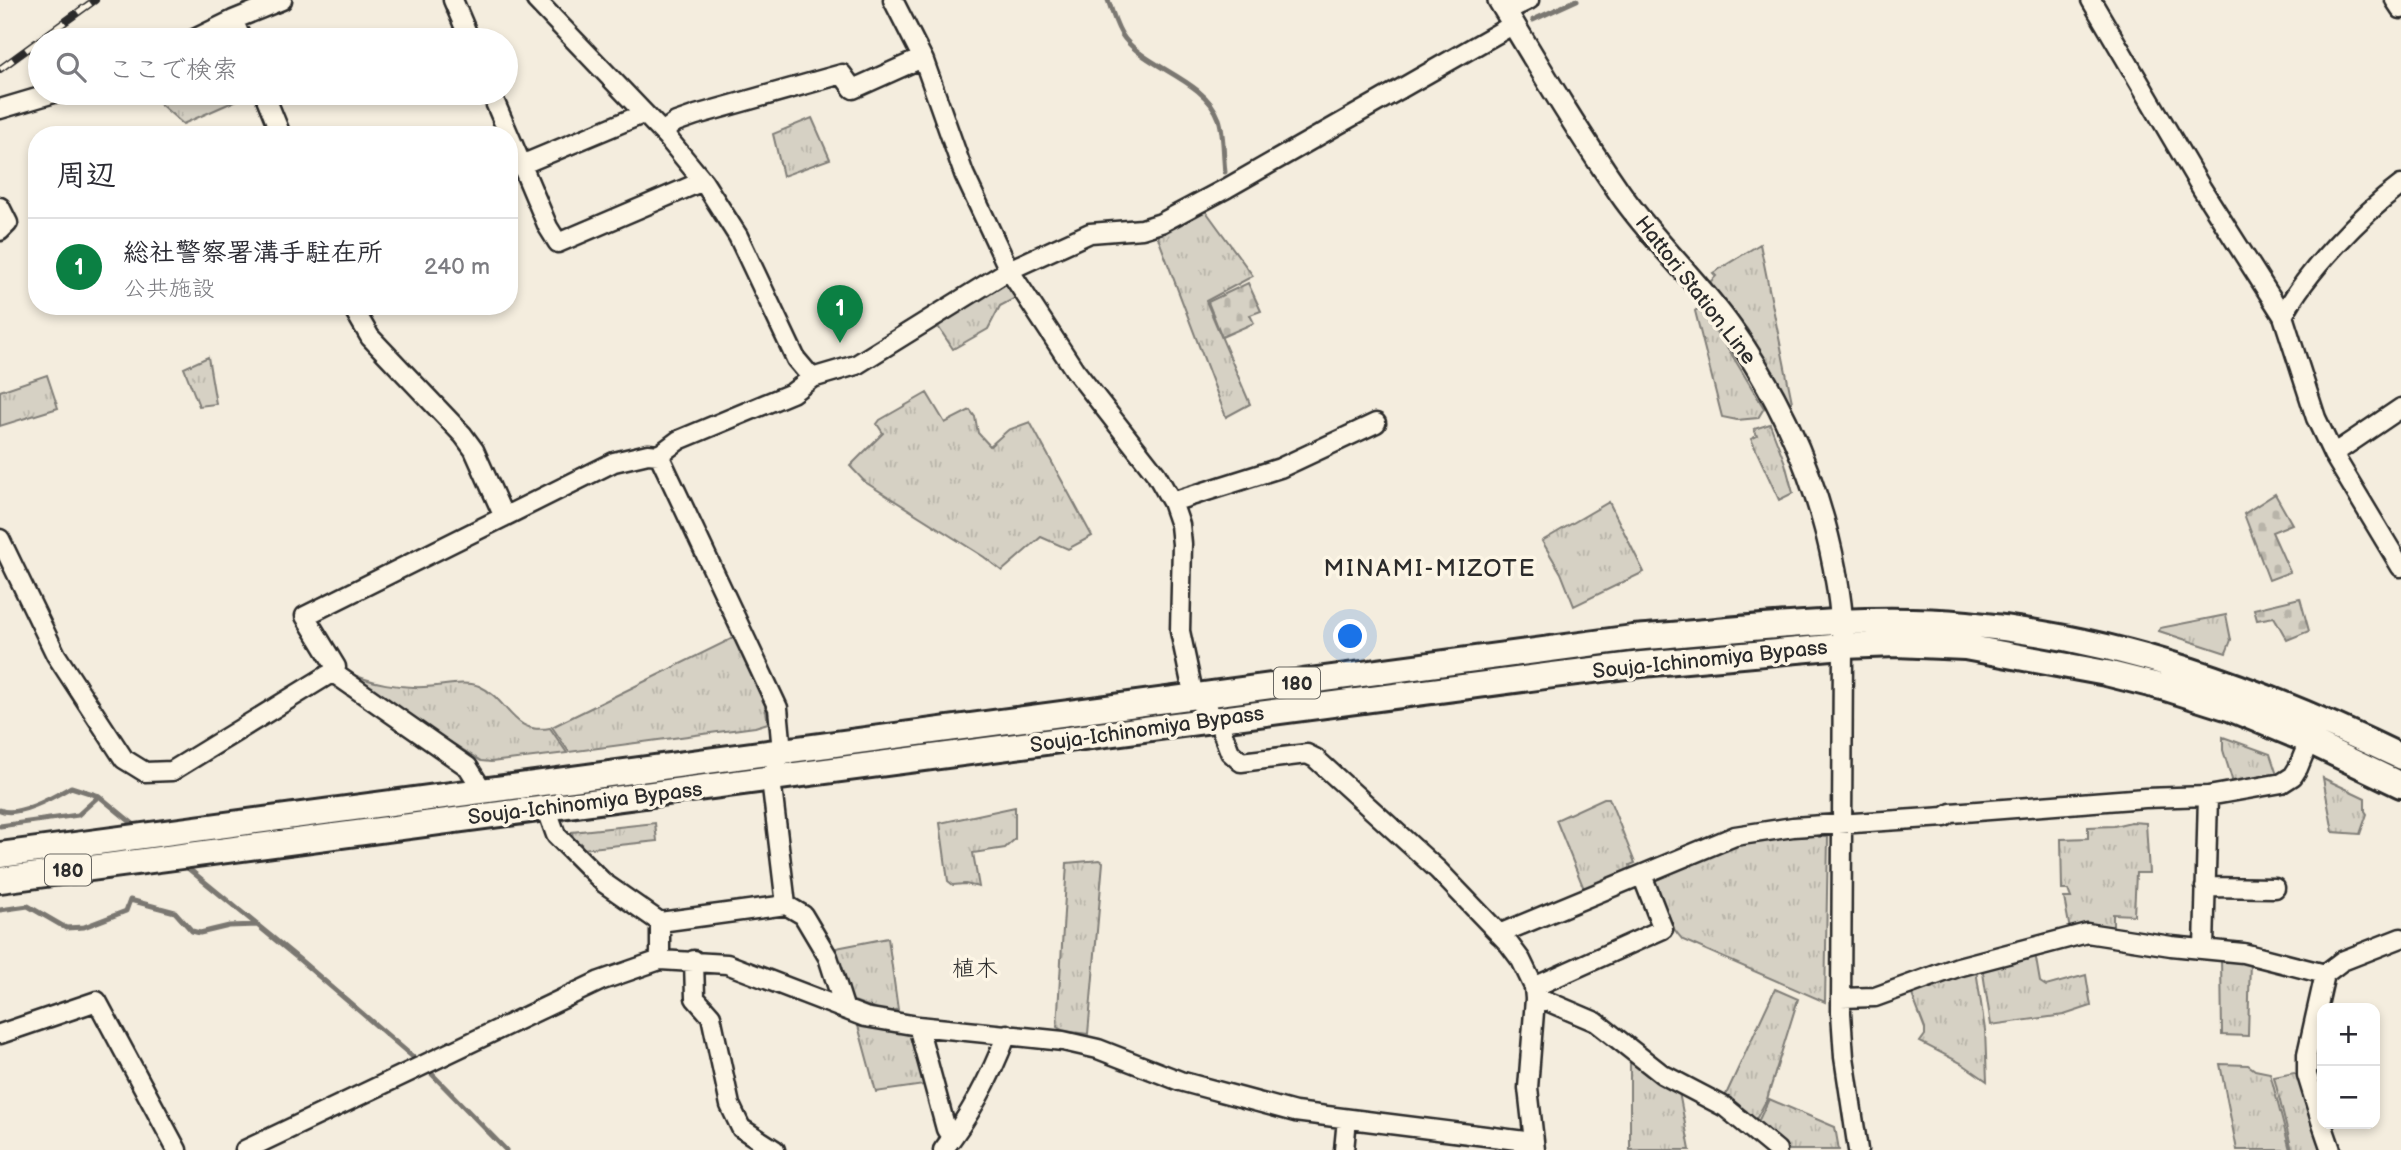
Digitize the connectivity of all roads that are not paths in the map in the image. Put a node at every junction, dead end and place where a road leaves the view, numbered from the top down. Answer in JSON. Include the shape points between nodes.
{"nodes":[{"id":1,"x":282,"y":0,"type":"edge"},
{"id":2,"x":453,"y":0,"type":"edge"},
{"id":3,"x":536,"y":0,"type":"edge"},
{"id":4,"x":893,"y":0,"type":"edge"},
{"id":5,"x":1528,"y":0,"type":"edge"},
{"id":6,"x":2091,"y":0,"type":"edge"},
{"id":7,"x":2395,"y":0,"type":"edge"},
{"id":8,"x":2401,"y":9,"type":"edge"},
{"id":9,"x":1506,"y":12,"type":"edge"},
{"id":10,"x":233,"y":20,"type":"junction"},
{"id":11,"x":217,"y":28,"type":"edge"},
{"id":12,"x":237,"y":28,"type":"edge"},
{"id":13,"x":465,"y":28,"type":"edge"},
{"id":14,"x":922,"y":58,"type":"junction"},
{"id":15,"x":28,"y":101,"type":"edge"},
{"id":16,"x":269,"y":105,"type":"edge"},
{"id":17,"x":496,"y":105,"type":"edge"},
{"id":18,"x":0,"y":110,"type":"edge"},
{"id":19,"x":641,"y":112,"type":"junction"},
{"id":20,"x":277,"y":126,"type":"edge"},
{"id":21,"x":505,"y":126,"type":"edge"},
{"id":22,"x":662,"y":132,"type":"junction"},
{"id":23,"x":518,"y":155,"type":"edge"},
{"id":24,"x":522,"y":164,"type":"junction"},
{"id":25,"x":703,"y":181,"type":"junction"},
{"id":26,"x":2401,"y":185,"type":"edge"},
{"id":27,"x":0,"y":207,"type":"edge"},
{"id":28,"x":0,"y":231,"type":"edge"},
{"id":29,"x":1009,"y":270,"type":"junction"},
{"id":30,"x":357,"y":315,"type":"edge"},
{"id":31,"x":2283,"y":316,"type":"junction"},
{"id":32,"x":812,"y":378,"type":"junction"},
{"id":33,"x":2401,"y":408,"type":"edge"},
{"id":34,"x":1376,"y":423,"type":"dead end"},
{"id":35,"x":2333,"y":454,"type":"junction"},
{"id":36,"x":659,"y":455,"type":"junction"},
{"id":37,"x":1172,"y":502,"type":"junction"},
{"id":38,"x":504,"y":517,"type":"junction"},
{"id":39,"x":0,"y":539,"type":"edge"},
{"id":40,"x":2401,"y":567,"type":"edge"},
{"id":41,"x":1843,"y":635,"type":"junction"},
{"id":42,"x":335,"y":674,"type":"junction"},
{"id":43,"x":1194,"y":697,"type":"junction"},
{"id":44,"x":1217,"y":719,"type":"junction"},
{"id":45,"x":2309,"y":741,"type":"junction"},
{"id":46,"x":782,"y":751,"type":"junction"},
{"id":47,"x":2401,"y":757,"type":"edge"},
{"id":48,"x":771,"y":779,"type":"junction"},
{"id":49,"x":2401,"y":785,"type":"edge"},
{"id":50,"x":2208,"y":796,"type":"junction"},
{"id":51,"x":499,"y":797,"type":"junction"},
{"id":52,"x":546,"y":807,"type":"junction"},
{"id":53,"x":1842,"y":824,"type":"junction"},
{"id":54,"x":0,"y":855,"type":"edge"},
{"id":55,"x":1642,"y":874,"type":"junction"},
{"id":56,"x":0,"y":880,"type":"edge"},
{"id":57,"x":2205,"y":887,"type":"junction"},
{"id":58,"x":2275,"y":888,"type":"dead end"},
{"id":59,"x":786,"y":905,"type":"junction"},
{"id":60,"x":660,"y":922,"type":"junction"},
{"id":61,"x":1499,"y":934,"type":"junction"},
{"id":62,"x":2401,"y":938,"type":"edge"},
{"id":63,"x":2204,"y":948,"type":"junction"},
{"id":64,"x":660,"y":960,"type":"junction"},
{"id":65,"x":694,"y":960,"type":"junction"},
{"id":66,"x":2325,"y":974,"type":"junction"},
{"id":67,"x":1535,"y":991,"type":"junction"},
{"id":68,"x":1841,"y":998,"type":"junction"},
{"id":69,"x":844,"y":1007,"type":"junction"},
{"id":70,"x":918,"y":1026,"type":"junction"},
{"id":71,"x":0,"y":1034,"type":"edge"},
{"id":72,"x":1007,"y":1034,"type":"junction"},
{"id":73,"x":2317,"y":1108,"type":"edge"},
{"id":74,"x":1347,"y":1119,"type":"junction"},
{"id":75,"x":2324,"y":1129,"type":"edge"},
{"id":76,"x":948,"y":1144,"type":"edge"},
{"id":77,"x":1534,"y":1146,"type":"edge"},
{"id":78,"x":177,"y":1150,"type":"edge"},
{"id":79,"x":245,"y":1150,"type":"edge"},
{"id":80,"x":775,"y":1150,"type":"edge"},
{"id":81,"x":1344,"y":1150,"type":"edge"},
{"id":82,"x":1777,"y":1150,"type":"edge"},
{"id":83,"x":1858,"y":1150,"type":"edge"},
{"id":84,"x":2331,"y":1150,"type":"edge"}],
"edges":[{"from":1,"to":10,"type":"street"},
{"from":2,"to":13,"type":"street"},
{"from":3,"to":19,"type":"street"},
{"from":4,"to":14,"type":"street"},
{"from":5,"to":9,"type":"street"},
{"from":6,"to":31,"type":"street"},
{"from":7,"to":8,"type":"street"},
{"from":9,"to":29,"type":"street","via":[[1227,188],[1161,223],[1090,233]]},
{"from":9,"to":41,"type":"main road","name":"Hattori Station Line","via":[[1621,194],[1731,327],[1784,417],[1815,491],[1834,569]]},
{"from":10,"to":11,"type":"street"},
{"from":10,"to":12,"type":"street"},
{"from":14,"to":22,"type":"street","via":[[853,89],[842,74],[696,115]]},
{"from":14,"to":29,"type":"street","via":[[964,174]]},
{"from":15,"to":18,"type":"street"},
{"from":16,"to":20,"type":"street"},
{"from":17,"to":21,"type":"street"},
{"from":19,"to":22,"type":"street"},
{"from":19,"to":24,"type":"street"},
{"from":22,"to":25,"type":"street"},
{"from":23,"to":24,"type":"street"},
{"from":24,"to":25,"type":"street","via":[[558,243]]},
{"from":25,"to":32,"type":"street","via":[[738,236],[796,359]]},
{"from":26,"to":31,"type":"street","via":[[2314,270]]},
{"from":27,"to":28,"type":"street","via":[[8,223]]},
{"from":29,"to":32,"type":"street","via":[[856,365]]},
{"from":29,"to":37,"type":"street","via":[[1074,369],[1156,474]]},
{"from":30,"to":38,"type":"street","via":[[370,337],[468,442]]},
{"from":31,"to":35,"type":"street","via":[[2316,418]]},
{"from":32,"to":36,"type":"street","via":[[792,393],[679,440]]},
{"from":33,"to":35,"type":"street"},
{"from":34,"to":37,"type":"street","via":[[1280,468]]},
{"from":35,"to":40,"type":"street"},
{"from":36,"to":38,"type":"street","via":[[614,462]]},
{"from":36,"to":46,"type":"street","via":[[778,708]]},
{"from":37,"to":43,"type":"street","via":[[1182,544],[1180,631]]},
{"from":38,"to":42,"type":"street","via":[[305,616],[336,667]]},
{"from":39,"to":42,"type":"street","via":[[56,655],[124,759],[145,772],[172,771]]},
{"from":41,"to":43,"type":"highway","name":"Souja-Ichinomiya Bypass","number":"180","via":[[1633,638]]},
{"from":41,"to":44,"type":"highway","name":"Souja-Ichinomiya Bypass","number":"180"},
{"from":41,"to":45,"type":"highway","name":"Souja-Ichinomiya Bypass","number":"180","via":[[1896,644],[1965,647],[2106,673],[2229,708]]},
{"from":41,"to":47,"type":"highway","name":"Souja-Ichinomiya Bypass","number":"180","via":[[1892,621],[1966,624],[2109,648],[2229,682]]},
{"from":41,"to":53,"type":"street"},
{"from":42,"to":51,"type":"street","via":[[468,767]]},
{"from":43,"to":44,"type":"street"},
{"from":43,"to":46,"type":"highway","name":"Souja-Ichinomiya Bypass","number":"180"},
{"from":44,"to":48,"type":"highway","name":"Souja-Ichinomiya Bypass","number":"180"},
{"from":44,"to":61,"type":"street","via":[[1230,752],[1241,762],[1307,754],[1315,758],[1438,870]]},
{"from":45,"to":49,"type":"highway","name":"Souja-Ichinomiya Bypass","number":"180"},
{"from":45,"to":50,"type":"street","via":[[2298,768],[2282,783]]},
{"from":46,"to":48,"type":"street"},
{"from":46,"to":51,"type":"highway","name":"Souja-Ichinomiya Bypass","number":"180"},
{"from":48,"to":52,"type":"highway","name":"Souja-Ichinomiya Bypass","number":"180"},
{"from":48,"to":59,"type":"street"},
{"from":50,"to":53,"type":"street"},
{"from":50,"to":57,"type":"street"},
{"from":51,"to":52,"type":"highway","name":"Souja-Ichinomiya Bypass","number":"180"},
{"from":51,"to":54,"type":"highway","name":"Souja-Ichinomiya Bypass","number":"180"},
{"from":51,"to":56,"type":"highway","name":"Souja-Ichinomiya Bypass","number":"180","via":[[205,853]]},
{"from":52,"to":60,"type":"street","via":[[556,835],[604,883]]},
{"from":53,"to":55,"type":"street","via":[[1735,836]]},
{"from":53,"to":68,"type":"street"},
{"from":55,"to":61,"type":"street"},
{"from":55,"to":67,"type":"street","via":[[1663,929]]},
{"from":57,"to":58,"type":"street"},
{"from":57,"to":63,"type":"street"},
{"from":59,"to":60,"type":"street"},
{"from":59,"to":69,"type":"street","via":[[803,915],[828,957]]},
{"from":60,"to":64,"type":"street"},
{"from":61,"to":67,"type":"street","via":[[1521,960]]},
{"from":62,"to":66,"type":"street","via":[[2342,961]]},
{"from":63,"to":66,"type":"street"},
{"from":63,"to":68,"type":"street","via":[[2087,933],[1958,967],[1875,997]]},
{"from":64,"to":65,"type":"street"},
{"from":64,"to":79,"type":"street","via":[[600,981]]},
{"from":65,"to":69,"type":"street","via":[[727,964]]},
{"from":65,"to":80,"type":"street","via":[[695,998],[711,1016],[730,1105],[741,1128]]},
{"from":66,"to":73,"type":"street","via":[[2306,1054]]},
{"from":67,"to":77,"type":"street","via":[[1528,1088]]},
{"from":67,"to":82,"type":"street","via":[[1595,1022],[1662,1074],[1725,1107]]},
{"from":68,"to":83,"type":"street","via":[[1844,1057]]},
{"from":69,"to":70,"type":"street","via":[[864,1017]]},
{"from":70,"to":72,"type":"street"},
{"from":70,"to":76,"type":"street"},
{"from":71,"to":78,"type":"street","via":[[97,1000]]},
{"from":72,"to":74,"type":"street","via":[[1098,1049],[1180,1081],[1295,1112]]},
{"from":72,"to":76,"type":"street","via":[[977,1100]]},
{"from":74,"to":77,"type":"street"},
{"from":74,"to":81,"type":"street"},
{"from":75,"to":84,"type":"street"}]}
